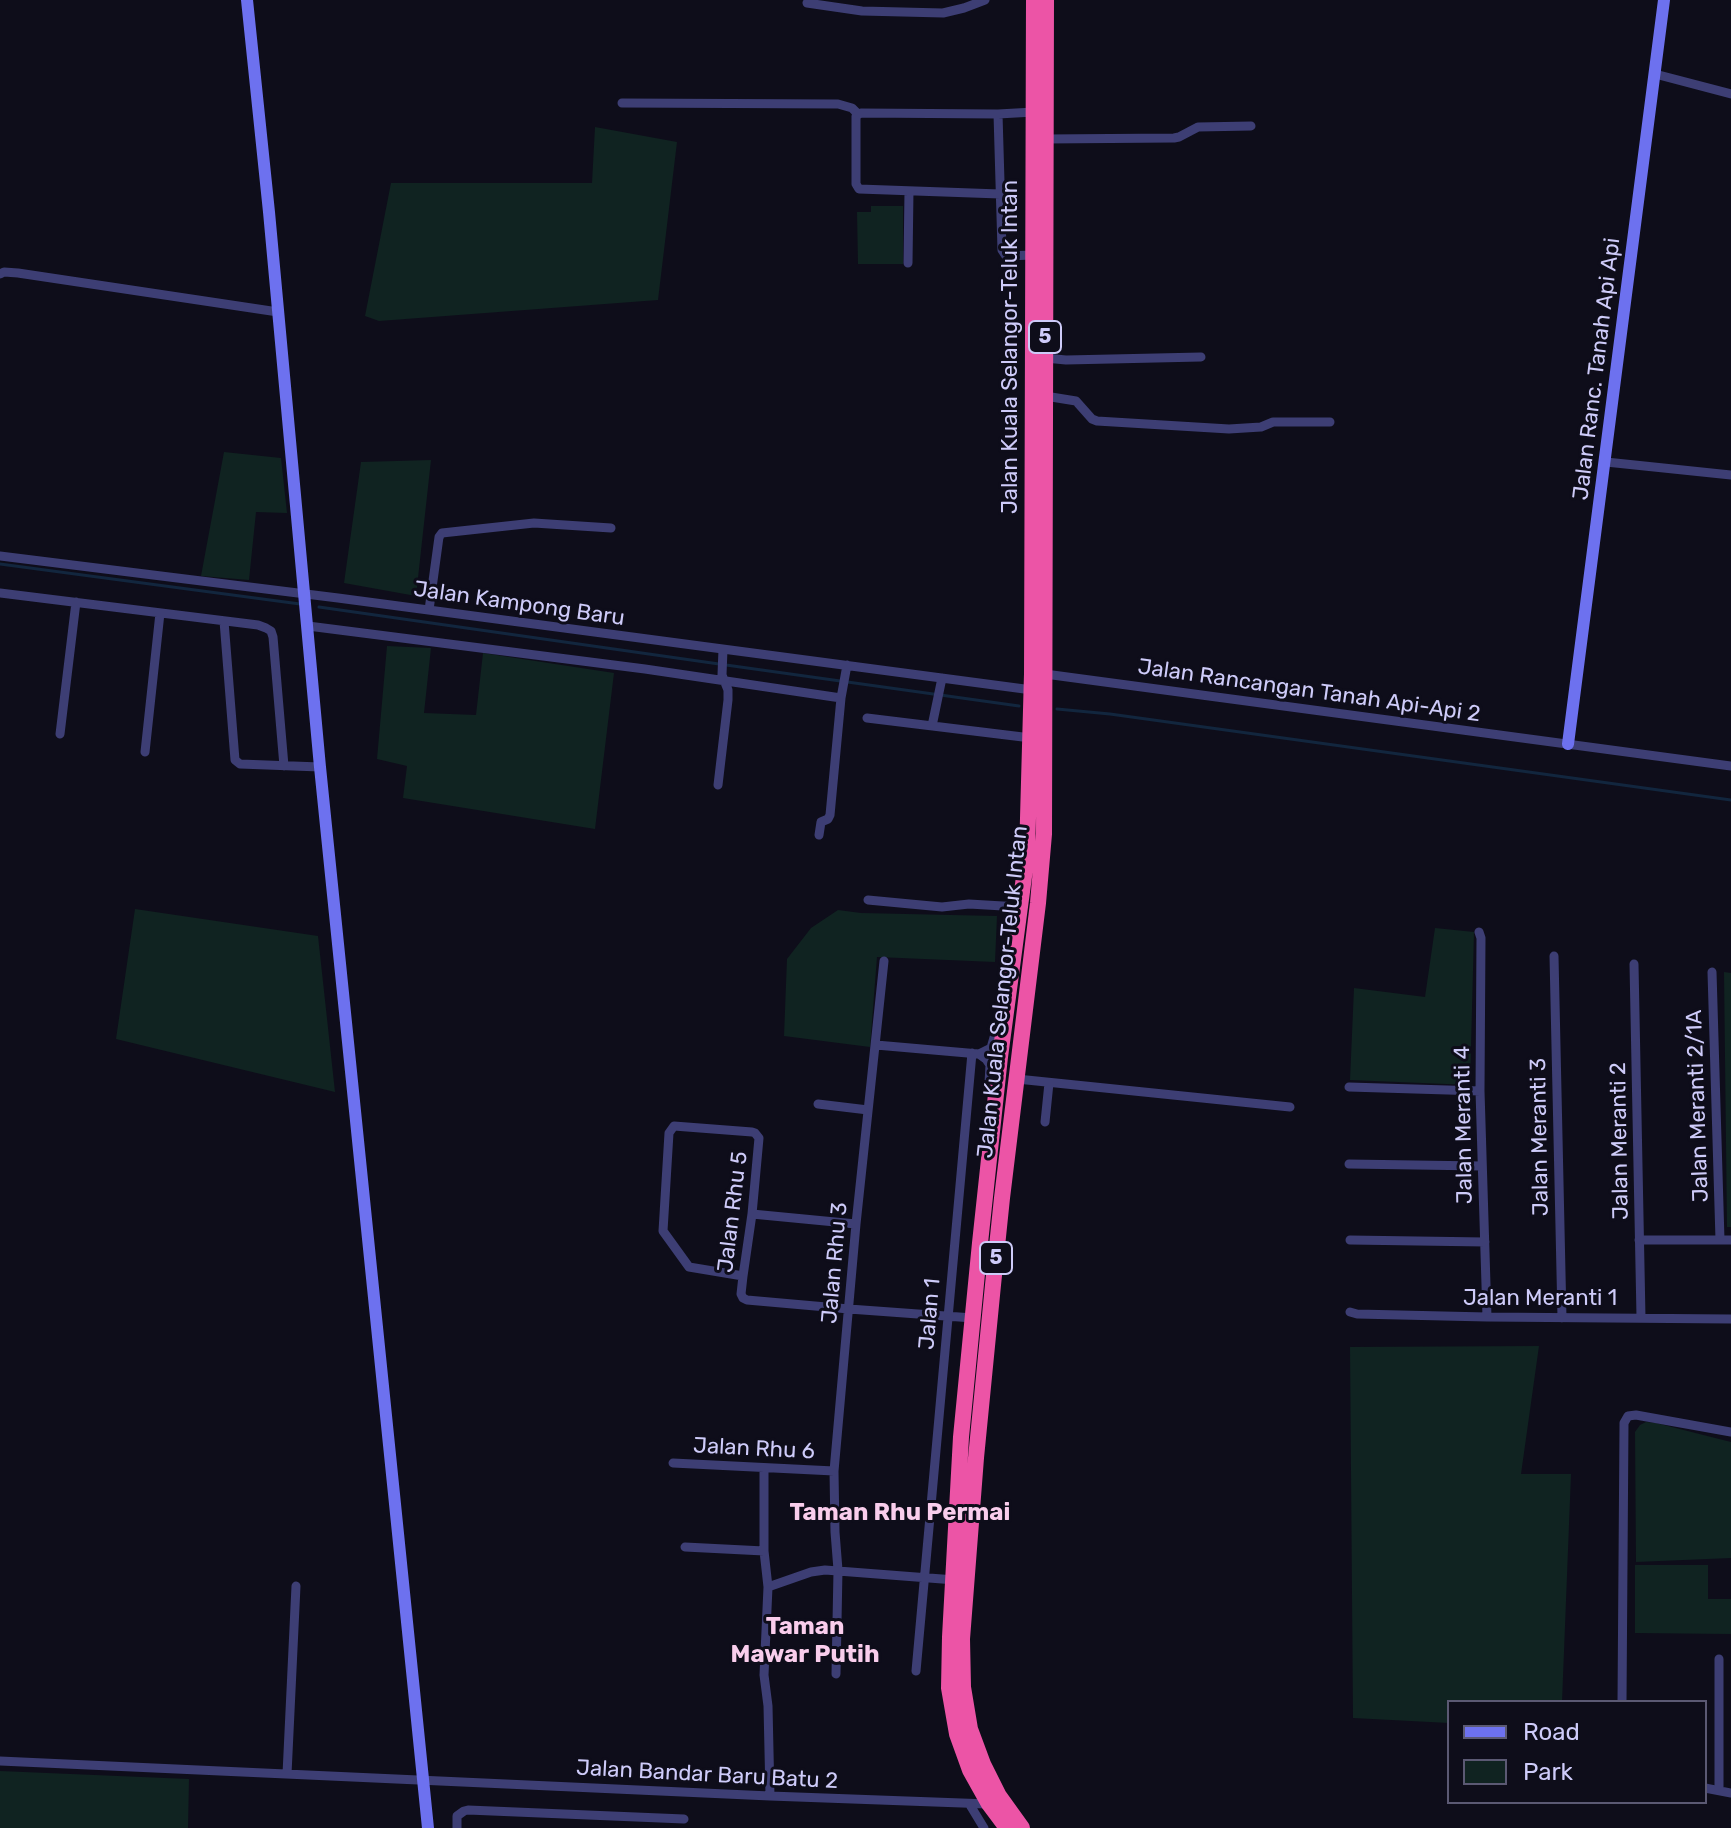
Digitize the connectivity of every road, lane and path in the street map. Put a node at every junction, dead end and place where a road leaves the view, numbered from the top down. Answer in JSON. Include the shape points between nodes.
{"nodes":[{"id":1,"x":247,"y":0,"type":"edge"},
{"id":2,"x":985,"y":0,"type":"edge"},
{"id":3,"x":1034,"y":0,"type":"edge"},
{"id":4,"x":1046,"y":0,"type":"edge"},
{"id":5,"x":1664,"y":0,"type":"edge"},
{"id":6,"x":807,"y":3,"type":"dead end"},
{"id":7,"x":1655,"y":74,"type":"junction"},
{"id":8,"x":1731,"y":94,"type":"edge"},
{"id":9,"x":622,"y":103,"type":"dead end"},
{"id":10,"x":1034,"y":112,"type":"junction"},
{"id":11,"x":858,"y":114,"type":"junction"},
{"id":12,"x":998,"y":114,"type":"junction"},
{"id":13,"x":1251,"y":126,"type":"dead end"},
{"id":14,"x":1046,"y":139,"type":"junction"},
{"id":15,"x":909,"y":191,"type":"junction"},
{"id":16,"x":1000,"y":194,"type":"junction"},
{"id":17,"x":1033,"y":255,"type":"junction"},
{"id":18,"x":908,"y":263,"type":"dead end"},
{"id":19,"x":0,"y":274,"type":"edge"},
{"id":20,"x":278,"y":312,"type":"junction"},
{"id":21,"x":1201,"y":357,"type":"dead end"},
{"id":22,"x":1045,"y":358,"type":"junction"},
{"id":23,"x":1045,"y":396,"type":"junction"},
{"id":24,"x":1330,"y":422,"type":"dead end"},
{"id":25,"x":1606,"y":462,"type":"junction"},
{"id":26,"x":1731,"y":475,"type":"edge"},
{"id":27,"x":611,"y":528,"type":"dead end"},
{"id":28,"x":0,"y":556,"type":"edge"},
{"id":29,"x":0,"y":593,"type":"edge"},
{"id":30,"x":305,"y":593,"type":"junction"},
{"id":31,"x":76,"y":602,"type":"junction"},
{"id":32,"x":429,"y":610,"type":"junction"},
{"id":33,"x":160,"y":613,"type":"junction"},
{"id":34,"x":224,"y":621,"type":"junction"},
{"id":35,"x":308,"y":626,"type":"junction"},
{"id":36,"x":723,"y":652,"type":"junction"},
{"id":37,"x":847,"y":665,"type":"junction"},
{"id":38,"x":1045,"y":674,"type":"junction"},
{"id":39,"x":723,"y":678,"type":"junction"},
{"id":40,"x":941,"y":683,"type":"junction"},
{"id":41,"x":1032,"y":690,"type":"junction"},
{"id":42,"x":841,"y":698,"type":"junction"},
{"id":43,"x":867,"y":718,"type":"dead end"},
{"id":44,"x":932,"y":726,"type":"junction"},
{"id":45,"x":60,"y":734,"type":"dead end"},
{"id":46,"x":1031,"y":738,"type":"junction"},
{"id":47,"x":1568,"y":744,"type":"junction"},
{"id":48,"x":145,"y":752,"type":"dead end"},
{"id":49,"x":284,"y":766,"type":"junction"},
{"id":50,"x":1731,"y":766,"type":"edge"},
{"id":51,"x":320,"y":767,"type":"junction"},
{"id":52,"x":718,"y":785,"type":"dead end"},
{"id":53,"x":819,"y":835,"type":"dead end"},
{"id":54,"x":868,"y":900,"type":"dead end"},
{"id":55,"x":1020,"y":907,"type":"junction"},
{"id":56,"x":1479,"y":932,"type":"dead end"},
{"id":57,"x":1554,"y":956,"type":"dead end"},
{"id":58,"x":884,"y":961,"type":"dead end"},
{"id":59,"x":1634,"y":964,"type":"dead end"},
{"id":60,"x":1712,"y":972,"type":"dead end"},
{"id":61,"x":1007,"y":1000,"type":"junction"},
{"id":62,"x":876,"y":1045,"type":"junction"},
{"id":63,"x":976,"y":1054,"type":"junction"},
{"id":64,"x":1017,"y":1079,"type":"junction"},
{"id":65,"x":1049,"y":1083,"type":"junction"},
{"id":66,"x":1349,"y":1087,"type":"dead end"},
{"id":67,"x":1480,"y":1091,"type":"junction"},
{"id":68,"x":818,"y":1104,"type":"dead end"},
{"id":69,"x":1290,"y":1107,"type":"dead end"},
{"id":70,"x":994,"y":1108,"type":"junction"},
{"id":71,"x":868,"y":1110,"type":"junction"},
{"id":72,"x":1045,"y":1122,"type":"dead end"},
{"id":73,"x":1349,"y":1164,"type":"dead end"},
{"id":74,"x":1482,"y":1166,"type":"junction"},
{"id":75,"x":752,"y":1214,"type":"junction"},
{"id":76,"x":856,"y":1224,"type":"junction"},
{"id":77,"x":1350,"y":1240,"type":"dead end"},
{"id":78,"x":1639,"y":1240,"type":"junction"},
{"id":79,"x":1726,"y":1240,"type":"edge"},
{"id":80,"x":1485,"y":1242,"type":"junction"},
{"id":81,"x":743,"y":1276,"type":"junction"},
{"id":82,"x":849,"y":1309,"type":"junction"},
{"id":83,"x":1350,"y":1312,"type":"dead end"},
{"id":84,"x":948,"y":1317,"type":"junction"},
{"id":85,"x":1487,"y":1317,"type":"junction"},
{"id":86,"x":1641,"y":1317,"type":"junction"},
{"id":87,"x":973,"y":1318,"type":"junction"},
{"id":88,"x":1562,"y":1318,"type":"junction"},
{"id":89,"x":1731,"y":1319,"type":"edge"},
{"id":90,"x":1731,"y":1432,"type":"edge"},
{"id":91,"x":937,"y":1434,"type":"junction"},
{"id":92,"x":961,"y":1437,"type":"junction"},
{"id":93,"x":673,"y":1463,"type":"dead end"},
{"id":94,"x":764,"y":1468,"type":"junction"},
{"id":95,"x":834,"y":1471,"type":"junction"},
{"id":96,"x":685,"y":1547,"type":"dead end"},
{"id":97,"x":764,"y":1551,"type":"junction"},
{"id":98,"x":838,"y":1570,"type":"junction"},
{"id":99,"x":924,"y":1578,"type":"junction"},
{"id":100,"x":960,"y":1581,"type":"junction"},
{"id":101,"x":296,"y":1586,"type":"dead end"},
{"id":102,"x":768,"y":1587,"type":"junction"},
{"id":103,"x":1719,"y":1659,"type":"dead end"},
{"id":104,"x":916,"y":1671,"type":"dead end"},
{"id":105,"x":836,"y":1674,"type":"dead end"},
{"id":106,"x":1622,"y":1700,"type":"edge"},
{"id":107,"x":0,"y":1761,"type":"edge"},
{"id":108,"x":287,"y":1774,"type":"junction"},
{"id":109,"x":423,"y":1780,"type":"junction"},
{"id":110,"x":1707,"y":1788,"type":"edge"},
{"id":111,"x":1719,"y":1790,"type":"junction"},
{"id":112,"x":1731,"y":1793,"type":"edge"},
{"id":113,"x":770,"y":1796,"type":"junction"},
{"id":114,"x":989,"y":1804,"type":"junction"},
{"id":115,"x":970,"y":1805,"type":"junction"},
{"id":116,"x":684,"y":1819,"type":"dead end"},
{"id":117,"x":428,"y":1828,"type":"edge"},
{"id":118,"x":457,"y":1828,"type":"edge"},
{"id":119,"x":984,"y":1828,"type":"edge"},
{"id":120,"x":1007,"y":1828,"type":"edge"},
{"id":121,"x":1022,"y":1828,"type":"edge"}],
"edges":[{"from":1,"to":20,"type":"street"},
{"from":2,"to":6,"type":"street","via":[[943,13]]},
{"from":3,"to":10,"type":"highway","name":"Jalan Kuala Selangor-Teluk Intan","number":"5"},
{"from":4,"to":14,"type":"highway","name":"Jalan Kuala Selangor-Teluk Intan","number":"5"},
{"from":5,"to":7,"type":"street","name":"Jalan Ranc. Tanah Api Api"},
{"from":7,"to":8,"type":"street"},
{"from":7,"to":25,"type":"street","name":"Jalan Ranc. Tanah Api Api"},
{"from":9,"to":11,"type":"street","via":[[838,104]]},
{"from":10,"to":12,"type":"street"},
{"from":10,"to":17,"type":"highway","name":"Jalan Kuala Selangor-Teluk Intan","number":"5"},
{"from":11,"to":12,"type":"street"},
{"from":11,"to":15,"type":"street","via":[[859,189]]},
{"from":12,"to":16,"type":"street"},
{"from":13,"to":14,"type":"street","via":[[1198,127],[1174,138]]},
{"from":14,"to":22,"type":"highway","name":"Jalan Kuala Selangor-Teluk Intan","number":"5"},
{"from":15,"to":16,"type":"street"},
{"from":15,"to":18,"type":"street"},
{"from":16,"to":17,"type":"street","via":[[1003,253]]},
{"from":17,"to":41,"type":"highway","name":"Jalan Kuala Selangor-Teluk Intan","number":"5"},
{"from":19,"to":20,"type":"street"},
{"from":20,"to":30,"type":"street"},
{"from":21,"to":22,"type":"street"},
{"from":22,"to":23,"type":"highway","name":"Jalan Kuala Selangor-Teluk Intan","number":"5"},
{"from":23,"to":24,"type":"street","via":[[1077,401],[1097,421],[1229,429]]},
{"from":23,"to":38,"type":"highway","name":"Jalan Kuala Selangor-Teluk Intan","number":"5"},
{"from":25,"to":26,"type":"street"},
{"from":25,"to":47,"type":"street","name":"Jalan Ranc. Tanah Api Api"},
{"from":27,"to":32,"type":"street","via":[[534,523],[442,533]]},
{"from":28,"to":30,"type":"street","name":"Jalan Kampong Baru"},
{"from":29,"to":31,"type":"street"},
{"from":30,"to":32,"type":"street","name":"Jalan Kampong Baru"},
{"from":30,"to":35,"type":"street"},
{"from":31,"to":33,"type":"street"},
{"from":31,"to":45,"type":"street"},
{"from":32,"to":36,"type":"street","name":"Jalan Kampong Baru"},
{"from":33,"to":34,"type":"street"},
{"from":33,"to":48,"type":"street"},
{"from":34,"to":49,"type":"street","via":[[271,631]]},
{"from":34,"to":49,"type":"street","via":[[235,760]]},
{"from":35,"to":39,"type":"street"},
{"from":35,"to":51,"type":"street"},
{"from":36,"to":37,"type":"street","name":"Jalan Kampong Baru"},
{"from":36,"to":39,"type":"street"},
{"from":37,"to":40,"type":"street","name":"Jalan Kampong Baru"},
{"from":37,"to":42,"type":"street"},
{"from":38,"to":47,"type":"street","name":"Jalan Rancangan Tanah Api-Api 2"},
{"from":38,"to":64,"type":"highway","name":"Jalan Kuala Selangor-Teluk Intan","number":"5","via":[[1044,834]]},
{"from":39,"to":42,"type":"street"},
{"from":39,"to":52,"type":"street","via":[[728,700]]},
{"from":40,"to":41,"type":"street","name":"Jalan Kampong Baru"},
{"from":40,"to":44,"type":"street"},
{"from":41,"to":46,"type":"highway","name":"Jalan Kuala Selangor-Teluk Intan","number":"5"},
{"from":42,"to":53,"type":"street","via":[[830,815],[821,822]]},
{"from":43,"to":44,"type":"street"},
{"from":44,"to":46,"type":"street"},
{"from":46,"to":55,"type":"highway","name":"Jalan Kuala Selangor-Teluk Intan","number":"5"},
{"from":47,"to":50,"type":"street","name":"Jalan Rancangan Tanah Api-Api 2"},
{"from":49,"to":51,"type":"street"},
{"from":51,"to":109,"type":"street"},
{"from":54,"to":55,"type":"street"},
{"from":55,"to":61,"type":"highway","name":"Jalan Kuala Selangor-Teluk Intan","number":"5"},
{"from":56,"to":67,"type":"street","name":"Jalan Meranti 4"},
{"from":57,"to":88,"type":"street","name":"Jalan Meranti 3"},
{"from":58,"to":62,"type":"street","name":"Jalan Rhu 3"},
{"from":59,"to":78,"type":"street","name":"Jalan Meranti 2"},
{"from":60,"to":79,"type":"street","name":"Jalan Meranti 2/1A"},
{"from":61,"to":63,"type":"street","via":[[998,1014],[991,1048]]},
{"from":61,"to":70,"type":"highway","name":"Jalan Kuala Selangor-Teluk Intan","number":"5"},
{"from":62,"to":63,"type":"street"},
{"from":62,"to":71,"type":"street","name":"Jalan Rhu 3"},
{"from":63,"to":70,"type":"street","via":[[990,1065]]},
{"from":63,"to":84,"type":"street","name":"Jalan 1"},
{"from":64,"to":65,"type":"street"},
{"from":64,"to":100,"type":"highway","name":"Jalan Kuala Selangor-Teluk Intan","number":"5"},
{"from":65,"to":69,"type":"street"},
{"from":65,"to":72,"type":"street"},
{"from":66,"to":67,"type":"street"},
{"from":67,"to":74,"type":"street","name":"Jalan Meranti 4"},
{"from":68,"to":71,"type":"street"},
{"from":70,"to":87,"type":"highway","name":"Jalan Kuala Selangor-Teluk Intan","number":"5"},
{"from":71,"to":76,"type":"street","name":"Jalan Rhu 3"},
{"from":73,"to":74,"type":"street"},
{"from":74,"to":80,"type":"street","name":"Jalan Meranti 4"},
{"from":75,"to":76,"type":"street"},
{"from":75,"to":81,"type":"street","name":"Jalan Rhu 5"},
{"from":75,"to":81,"type":"street","name":"Jalan Rhu 5","via":[[758,1135],[671,1127],[663,1231],[689,1267]]},
{"from":76,"to":82,"type":"street","name":"Jalan Rhu 3"},
{"from":77,"to":80,"type":"street"},
{"from":78,"to":79,"type":"street"},
{"from":78,"to":86,"type":"street","name":"Jalan Meranti 2"},
{"from":80,"to":85,"type":"street","name":"Jalan Meranti 4"},
{"from":81,"to":82,"type":"street","name":"Jalan Rhu 5","via":[[741,1294],[747,1300]]},
{"from":82,"to":84,"type":"street"},
{"from":82,"to":95,"type":"street","name":"Jalan Rhu 3"},
{"from":83,"to":85,"type":"street","name":"Jalan Meranti 1"},
{"from":84,"to":87,"type":"street"},
{"from":84,"to":91,"type":"street","name":"Jalan 1"},
{"from":85,"to":88,"type":"street","name":"Jalan Meranti 1"},
{"from":86,"to":88,"type":"street","name":"Jalan Meranti 1"},
{"from":86,"to":89,"type":"street","name":"Jalan Meranti 1"},
{"from":87,"to":92,"type":"highway","name":"Jalan Kuala Selangor-Teluk Intan","number":"5"},
{"from":90,"to":106,"type":"street","via":[[1636,1415],[1624,1423]]},
{"from":91,"to":92,"type":"street"},
{"from":91,"to":99,"type":"street","name":"Jalan 1"},
{"from":92,"to":100,"type":"highway","name":"Jalan Kuala Selangor-Teluk Intan","number":"5"},
{"from":93,"to":94,"type":"street","name":"Jalan Rhu 6"},
{"from":94,"to":95,"type":"street","name":"Jalan Rhu 6"},
{"from":94,"to":97,"type":"street"},
{"from":95,"to":98,"type":"street","name":"Jalan Rhu 3"},
{"from":96,"to":97,"type":"street"},
{"from":97,"to":102,"type":"street"},
{"from":98,"to":99,"type":"street"},
{"from":98,"to":102,"type":"street","via":[[811,1572]]},
{"from":98,"to":105,"type":"street","name":"Jalan Rhu 3"},
{"from":99,"to":100,"type":"street"},
{"from":99,"to":104,"type":"street","name":"Jalan 1"},
{"from":100,"to":114,"type":"highway","name":"Jalan Kuala Selangor-Teluk Intan","number":"5","via":[[949,1688],[957,1734]]},
{"from":100,"to":121,"type":"highway","name":"Jalan Kuala Selangor-Teluk Intan","number":"5","via":[[963,1687],[970,1729],[999,1796]]},
{"from":101,"to":108,"type":"street"},
{"from":102,"to":113,"type":"street","via":[[764,1675]]},
{"from":103,"to":111,"type":"street"},
{"from":107,"to":108,"type":"street","name":"Jalan Bandar Baru Batu 2"},
{"from":108,"to":109,"type":"street","name":"Jalan Bandar Baru Batu 2"},
{"from":109,"to":113,"type":"street","name":"Jalan Bandar Baru Batu 2"},
{"from":109,"to":117,"type":"street"},
{"from":110,"to":111,"type":"street"},
{"from":111,"to":112,"type":"street"},
{"from":113,"to":115,"type":"street","name":"Jalan Bandar Baru Batu 2"},
{"from":114,"to":115,"type":"street","name":"Jalan Bandar Baru Batu 2"},
{"from":114,"to":120,"type":"highway","name":"Jalan Kuala Selangor-Teluk Intan","number":"5"},
{"from":115,"to":119,"type":"street"},
{"from":116,"to":118,"type":"street","via":[[468,1810],[457,1816]]}]}
